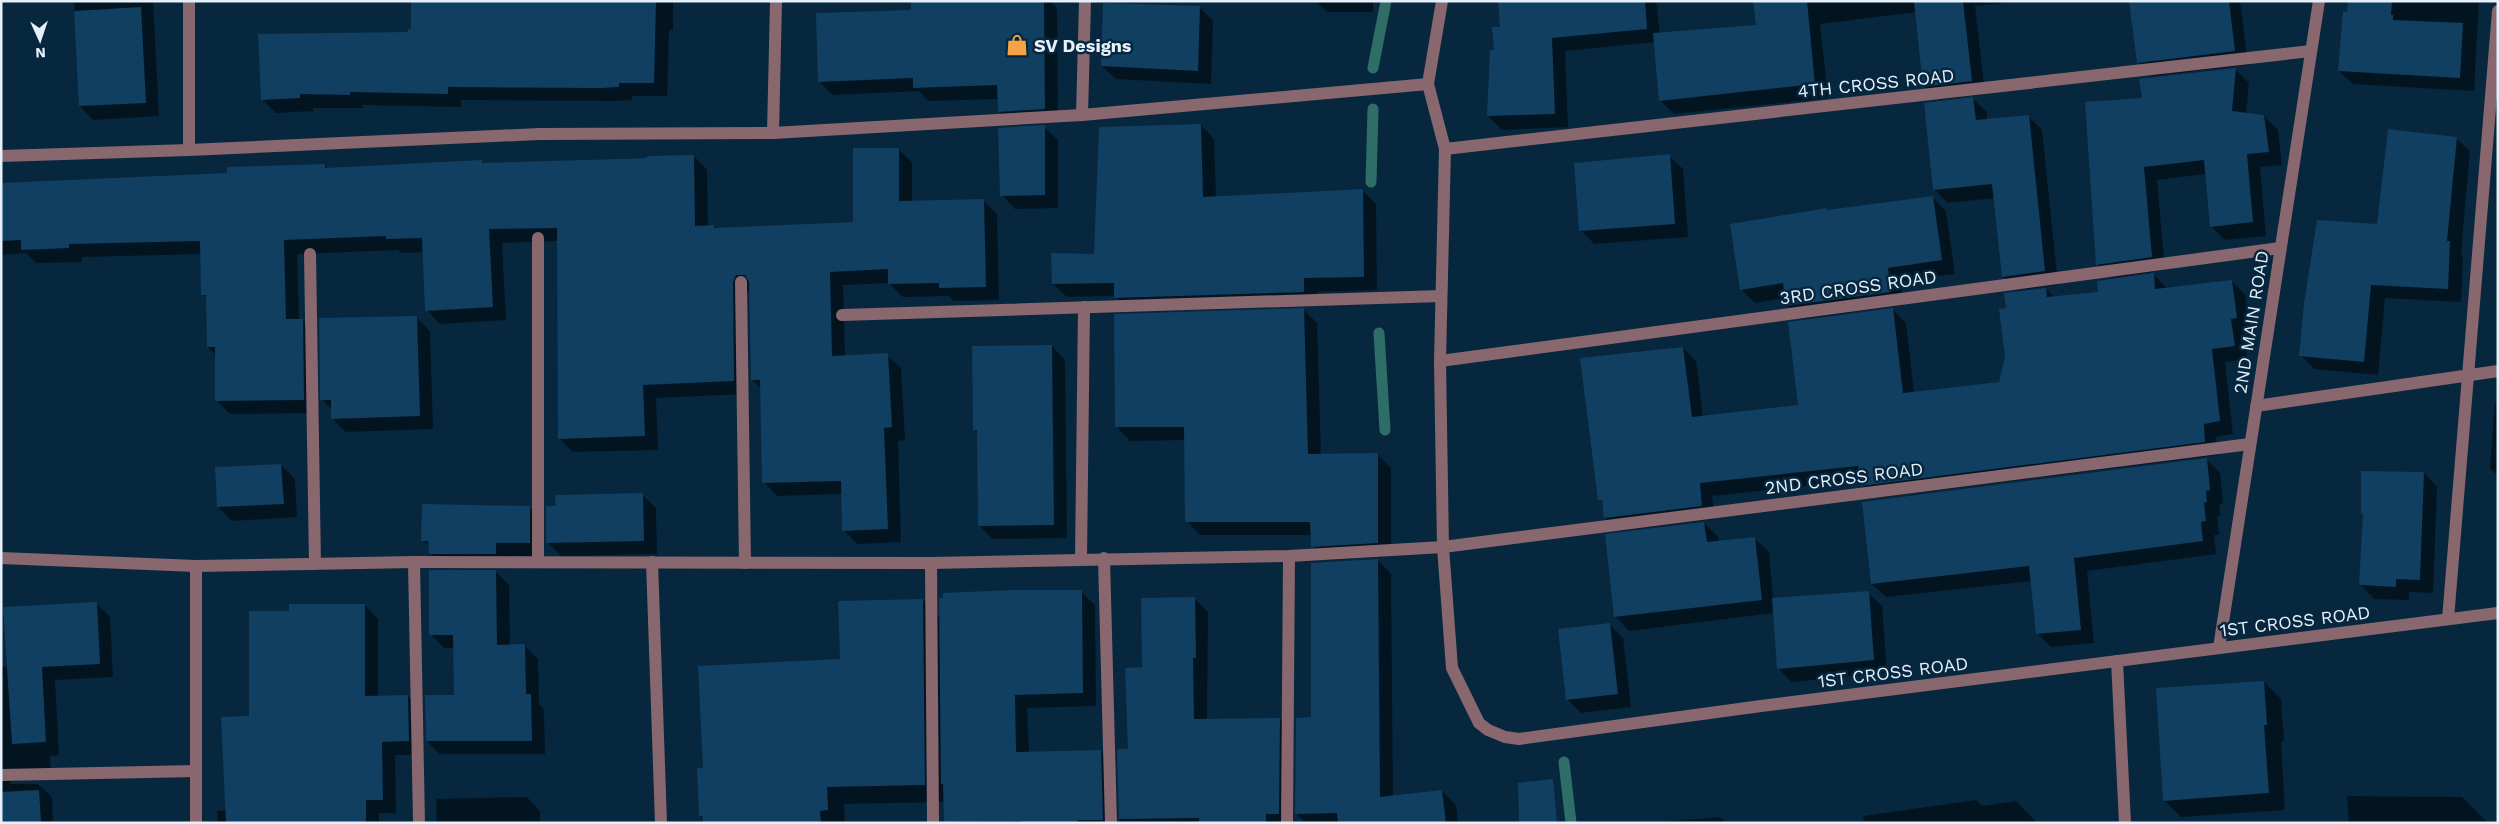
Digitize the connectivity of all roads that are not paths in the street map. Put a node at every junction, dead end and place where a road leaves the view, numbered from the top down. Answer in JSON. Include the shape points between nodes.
{"nodes":[{"id":1,"x":189,"y":1,"type":"edge"},
{"id":2,"x":776,"y":1,"type":"edge"},
{"id":3,"x":1085,"y":1,"type":"edge"},
{"id":4,"x":1442,"y":1,"type":"edge"},
{"id":5,"x":2319,"y":1,"type":"edge"},
{"id":6,"x":2498,"y":11,"type":"edge"},
{"id":7,"x":2311,"y":51,"type":"junction"},
{"id":8,"x":1428,"y":84,"type":"junction"},
{"id":9,"x":1082,"y":114,"type":"junction"},
{"id":10,"x":773,"y":133,"type":"junction"},
{"id":11,"x":1445,"y":149,"type":"junction"},
{"id":12,"x":189,"y":150,"type":"junction"},
{"id":13,"x":1,"y":156,"type":"edge"},
{"id":14,"x":538,"y":238,"type":"dead end"},
{"id":15,"x":2280,"y":248,"type":"junction"},
{"id":16,"x":310,"y":254,"type":"dead end"},
{"id":17,"x":741,"y":282,"type":"dead end"},
{"id":18,"x":1441,"y":296,"type":"junction"},
{"id":19,"x":1084,"y":307,"type":"junction"},
{"id":20,"x":842,"y":315,"type":"dead end"},
{"id":21,"x":1440,"y":360,"type":"junction"},
{"id":22,"x":2498,"y":371,"type":"edge"},
{"id":23,"x":2468,"y":375,"type":"junction"},
{"id":24,"x":2256,"y":406,"type":"junction"},
{"id":25,"x":2250,"y":444,"type":"junction"},
{"id":26,"x":1443,"y":547,"type":"junction"},
{"id":27,"x":1289,"y":556,"type":"junction"},
{"id":28,"x":1,"y":558,"type":"edge"},
{"id":29,"x":1104,"y":558,"type":"junction"},
{"id":30,"x":1081,"y":559,"type":"junction"},
{"id":31,"x":414,"y":562,"type":"junction"},
{"id":32,"x":538,"y":562,"type":"junction"},
{"id":33,"x":652,"y":562,"type":"junction"},
{"id":34,"x":746,"y":562,"type":"junction"},
{"id":35,"x":932,"y":563,"type":"junction"},
{"id":36,"x":315,"y":564,"type":"junction"},
{"id":37,"x":196,"y":566,"type":"junction"},
{"id":38,"x":2498,"y":613,"type":"edge"},
{"id":39,"x":2448,"y":619,"type":"junction"},
{"id":40,"x":2219,"y":648,"type":"junction"},
{"id":41,"x":2116,"y":661,"type":"junction"},
{"id":42,"x":196,"y":771,"type":"junction"},
{"id":43,"x":1,"y":775,"type":"edge"},
{"id":44,"x":196,"y":823,"type":"edge"},
{"id":45,"x":419,"y":823,"type":"edge"},
{"id":46,"x":661,"y":823,"type":"edge"},
{"id":47,"x":933,"y":823,"type":"edge"},
{"id":48,"x":1111,"y":823,"type":"edge"},
{"id":49,"x":1287,"y":823,"type":"edge"},
{"id":50,"x":2126,"y":823,"type":"edge"}],
"edges":[{"from":1,"to":12,"type":"street"},
{"from":2,"to":10,"type":"street"},
{"from":3,"to":9,"type":"street"},
{"from":4,"to":8,"type":"street"},
{"from":5,"to":7,"type":"street","name":"2ND MAIN ROAD"},
{"from":6,"to":23,"type":"street"},
{"from":7,"to":11,"type":"street","name":"4TH CROSS ROAD"},
{"from":7,"to":15,"type":"street","name":"2ND MAIN ROAD"},
{"from":8,"to":9,"type":"street"},
{"from":8,"to":11,"type":"street","name":"1ST CROSS ROAD"},
{"from":9,"to":10,"type":"street"},
{"from":10,"to":12,"type":"street","via":[[539,134]]},
{"from":11,"to":18,"type":"street","name":"1ST CROSS ROAD"},
{"from":12,"to":13,"type":"street"},
{"from":14,"to":32,"type":"street"},
{"from":15,"to":21,"type":"street","name":"3RD CROSS ROAD"},
{"from":15,"to":24,"type":"street","name":"2ND MAIN ROAD"},
{"from":16,"to":36,"type":"street"},
{"from":17,"to":34,"type":"street"},
{"from":18,"to":19,"type":"street"},
{"from":18,"to":21,"type":"street","name":"1ST CROSS ROAD"},
{"from":19,"to":20,"type":"street"},
{"from":19,"to":30,"type":"street"},
{"from":21,"to":26,"type":"street","name":"1ST CROSS ROAD"},
{"from":22,"to":23,"type":"street"},
{"from":23,"to":24,"type":"street"},
{"from":23,"to":39,"type":"street"},
{"from":24,"to":25,"type":"street","name":"2ND MAIN ROAD"},
{"from":25,"to":26,"type":"street","name":"2ND CROSS ROAD"},
{"from":25,"to":40,"type":"street","name":"2ND MAIN ROAD"},
{"from":26,"to":27,"type":"street","name":"2ND CROSS ROAD"},
{"from":26,"to":41,"type":"street","name":"1ST CROSS ROAD","via":[[1452,668],[1479,722],[1505,737],[1519,739]]},
{"from":27,"to":29,"type":"street","name":"2ND CROSS ROAD"},
{"from":27,"to":49,"type":"street"},
{"from":28,"to":37,"type":"street","name":"2ND CROSS ROAD"},
{"from":29,"to":30,"type":"street","name":"2ND CROSS ROAD"},
{"from":29,"to":48,"type":"street"},
{"from":30,"to":35,"type":"street","name":"2ND CROSS ROAD"},
{"from":31,"to":32,"type":"street","name":"2ND CROSS ROAD"},
{"from":31,"to":36,"type":"street","name":"2ND CROSS ROAD"},
{"from":31,"to":45,"type":"street"},
{"from":32,"to":33,"type":"street","name":"2ND CROSS ROAD"},
{"from":33,"to":34,"type":"street","name":"2ND CROSS ROAD"},
{"from":33,"to":46,"type":"street"},
{"from":34,"to":35,"type":"street","name":"2ND CROSS ROAD"},
{"from":35,"to":47,"type":"street"},
{"from":36,"to":37,"type":"street","name":"2ND CROSS ROAD"},
{"from":37,"to":42,"type":"street"},
{"from":38,"to":39,"type":"street","name":"1ST CROSS ROAD"},
{"from":39,"to":40,"type":"street","name":"1ST CROSS ROAD"},
{"from":40,"to":41,"type":"street","name":"1ST CROSS ROAD"},
{"from":41,"to":50,"type":"street"},
{"from":42,"to":43,"type":"street"},
{"from":42,"to":44,"type":"street"}]}
